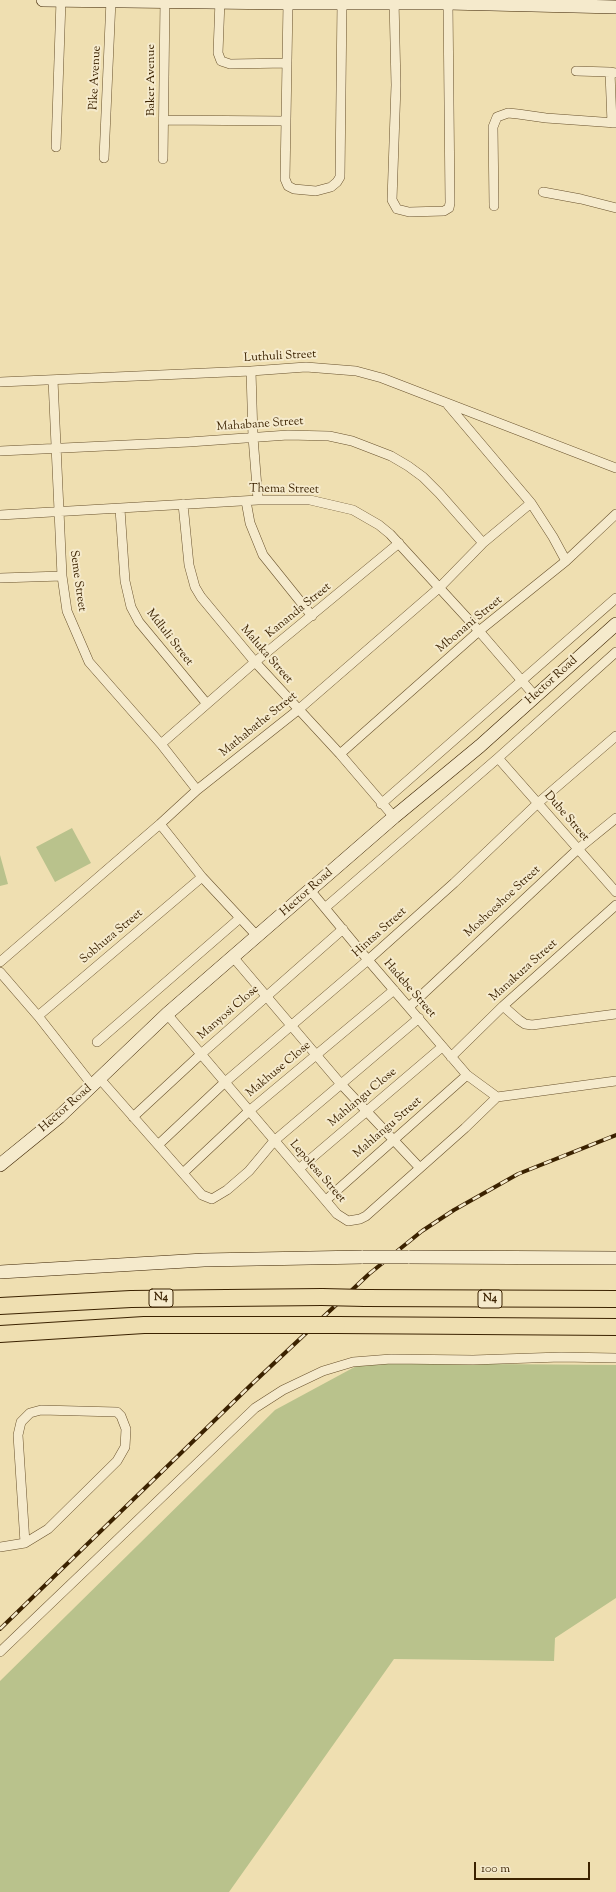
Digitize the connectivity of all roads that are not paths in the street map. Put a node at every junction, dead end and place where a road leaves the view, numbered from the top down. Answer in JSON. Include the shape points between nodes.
{"nodes":[{"id":1,"x":42,"y":0,"type":"edge"},
{"id":2,"x":61,"y":0,"type":"edge"},
{"id":3,"x":111,"y":0,"type":"edge"},
{"id":4,"x":165,"y":1,"type":"edge"},
{"id":5,"x":220,"y":1,"type":"edge"},
{"id":6,"x":339,"y":1,"type":"edge"},
{"id":7,"x":394,"y":1,"type":"edge"},
{"id":8,"x":283,"y":2,"type":"edge"},
{"id":9,"x":448,"y":3,"type":"junction"},
{"id":10,"x":616,"y":7,"type":"edge"},
{"id":11,"x":287,"y":64,"type":"junction"},
{"id":12,"x":576,"y":71,"type":"dead end"},
{"id":13,"x":613,"y":73,"type":"edge"},
{"id":14,"x":164,"y":120,"type":"junction"},
{"id":15,"x":286,"y":121,"type":"junction"},
{"id":16,"x":614,"y":123,"type":"edge"},
{"id":17,"x":56,"y":147,"type":"dead end"},
{"id":18,"x":104,"y":158,"type":"dead end"},
{"id":19,"x":162,"y":159,"type":"dead end"},
{"id":20,"x":543,"y":192,"type":"dead end"},
{"id":21,"x":494,"y":206,"type":"dead end"},
{"id":22,"x":616,"y":208,"type":"edge"},
{"id":23,"x":251,"y":371,"type":"junction"},
{"id":24,"x":53,"y":380,"type":"junction"},
{"id":25,"x":0,"y":382,"type":"edge"},
{"id":26,"x":447,"y":404,"type":"junction"},
{"id":27,"x":253,"y":438,"type":"junction"},
{"id":28,"x":56,"y":448,"type":"junction"},
{"id":29,"x":0,"y":451,"type":"edge"},
{"id":30,"x":616,"y":468,"type":"edge"},
{"id":31,"x":258,"y":500,"type":"junction"},
{"id":32,"x":246,"y":501,"type":"junction"},
{"id":33,"x":531,"y":503,"type":"junction"},
{"id":34,"x":184,"y":504,"type":"junction"},
{"id":35,"x":120,"y":509,"type":"junction"},
{"id":36,"x":59,"y":510,"type":"junction"},
{"id":37,"x":616,"y":514,"type":"edge"},
{"id":38,"x":0,"y":515,"type":"edge"},
{"id":39,"x":399,"y":543,"type":"junction"},
{"id":40,"x":483,"y":544,"type":"junction"},
{"id":41,"x":566,"y":561,"type":"junction"},
{"id":42,"x":62,"y":576,"type":"junction"},
{"id":43,"x":0,"y":578,"type":"edge"},
{"id":44,"x":440,"y":587,"type":"junction"},
{"id":45,"x":616,"y":598,"type":"edge"},
{"id":46,"x":312,"y":616,"type":"junction"},
{"id":47,"x":616,"y":624,"type":"edge"},
{"id":48,"x":479,"y":631,"type":"junction"},
{"id":49,"x":616,"y":652,"type":"edge"},
{"id":50,"x":255,"y":662,"type":"junction"},
{"id":51,"x":522,"y":680,"type":"junction"},
{"id":52,"x":535,"y":696,"type":"junction"},
{"id":53,"x":206,"y":704,"type":"junction"},
{"id":54,"x":298,"y":710,"type":"junction"},
{"id":55,"x":616,"y":736,"type":"edge"},
{"id":56,"x":161,"y":744,"type":"junction"},
{"id":57,"x":340,"y":754,"type":"junction"},
{"id":58,"x":498,"y":758,"type":"junction"},
{"id":59,"x":197,"y":790,"type":"junction"},
{"id":60,"x":538,"y":803,"type":"junction"},
{"id":61,"x":381,"y":804,"type":"junction"},
{"id":62,"x":394,"y":817,"type":"junction"},
{"id":63,"x":616,"y":818,"type":"edge"},
{"id":64,"x":160,"y":824,"type":"junction"},
{"id":65,"x":578,"y":849,"type":"junction"},
{"id":66,"x":202,"y":877,"type":"junction"},
{"id":67,"x":310,"y":890,"type":"junction"},
{"id":68,"x":616,"y":892,"type":"edge"},
{"id":69,"x":616,"y":905,"type":"edge"},
{"id":70,"x":326,"y":908,"type":"junction"},
{"id":71,"x":240,"y":918,"type":"junction"},
{"id":72,"x":343,"y":929,"type":"junction"},
{"id":73,"x":257,"y":936,"type":"junction"},
{"id":74,"x":233,"y":957,"type":"junction"},
{"id":75,"x":368,"y":960,"type":"junction"},
{"id":76,"x":0,"y":962,"type":"edge"},
{"id":77,"x":0,"y":972,"type":"edge"},
{"id":78,"x":394,"y":990,"type":"junction"},
{"id":79,"x":266,"y":997,"type":"junction"},
{"id":80,"x":502,"y":1006,"type":"junction"},
{"id":81,"x":409,"y":1007,"type":"junction"},
{"id":82,"x":167,"y":1014,"type":"junction"},
{"id":83,"x":616,"y":1014,"type":"edge"},
{"id":84,"x":38,"y":1016,"type":"junction"},
{"id":85,"x":419,"y":1018,"type":"junction"},
{"id":86,"x":290,"y":1026,"type":"junction"},
{"id":87,"x":97,"y":1042,"type":"dead end"},
{"id":88,"x":442,"y":1047,"type":"junction"},
{"id":89,"x":200,"y":1055,"type":"junction"},
{"id":90,"x":317,"y":1055,"type":"junction"},
{"id":91,"x":451,"y":1057,"type":"junction"},
{"id":92,"x":467,"y":1075,"type":"junction"},
{"id":93,"x":616,"y":1081,"type":"edge"},
{"id":94,"x":97,"y":1082,"type":"junction"},
{"id":95,"x":224,"y":1083,"type":"junction"},
{"id":96,"x":340,"y":1083,"type":"junction"},
{"id":97,"x":497,"y":1097,"type":"junction"},
{"id":98,"x":367,"y":1111,"type":"junction"},
{"id":99,"x":249,"y":1112,"type":"junction"},
{"id":100,"x":133,"y":1117,"type":"junction"},
{"id":101,"x":393,"y":1139,"type":"junction"},
{"id":102,"x":274,"y":1141,"type":"junction"},
{"id":103,"x":158,"y":1145,"type":"junction"},
{"id":104,"x":0,"y":1164,"type":"edge"},
{"id":105,"x":419,"y":1167,"type":"junction"},
{"id":106,"x":300,"y":1168,"type":"junction"},
{"id":107,"x":183,"y":1173,"type":"junction"},
{"id":108,"x":326,"y":1200,"type":"junction"},
{"id":109,"x":616,"y":1258,"type":"edge"},
{"id":110,"x":0,"y":1272,"type":"edge"},
{"id":111,"x":616,"y":1299,"type":"edge"},
{"id":112,"x":0,"y":1306,"type":"edge"},
{"id":113,"x":616,"y":1327,"type":"edge"},
{"id":114,"x":0,"y":1334,"type":"edge"},
{"id":115,"x":616,"y":1358,"type":"edge"},
{"id":116,"x":25,"y":1543,"type":"junction"},
{"id":117,"x":0,"y":1548,"type":"edge"},
{"id":118,"x":0,"y":1652,"type":"edge"}],
"edges":[{"from":1,"to":2,"type":"street"},
{"from":2,"to":3,"type":"street"},
{"from":2,"to":17,"type":"street"},
{"from":3,"to":4,"type":"street"},
{"from":3,"to":18,"type":"street","name":"Pike Avenue"},
{"from":4,"to":5,"type":"street"},
{"from":4,"to":14,"type":"street","name":"Baker Avenue"},
{"from":5,"to":8,"type":"street"},
{"from":5,"to":11,"type":"street","via":[[218,53],[221,62]]},
{"from":6,"to":7,"type":"street"},
{"from":6,"to":8,"type":"street"},
{"from":6,"to":15,"type":"street","via":[[340,173],[334,185],[316,191],[297,190],[288,186]]},
{"from":7,"to":9,"type":"street"},
{"from":7,"to":9,"type":"street","via":[[396,85],[392,200],[397,209],[408,212],[441,211],[447,210],[450,206]]},
{"from":8,"to":11,"type":"street"},
{"from":9,"to":10,"type":"street"},
{"from":11,"to":15,"type":"street"},
{"from":12,"to":13,"type":"street"},
{"from":13,"to":16,"type":"street"},
{"from":14,"to":15,"type":"street"},
{"from":14,"to":19,"type":"street","name":"Baker Avenue"},
{"from":16,"to":21,"type":"street","via":[[508,113],[497,117],[493,127]]},
{"from":20,"to":22,"type":"street"},
{"from":23,"to":24,"type":"street","name":"Luthuli Street"},
{"from":23,"to":26,"type":"street","name":"Luthuli Street","via":[[306,367],[356,371],[382,378]]},
{"from":23,"to":27,"type":"street"},
{"from":24,"to":25,"type":"street","name":"Luthuli Street"},
{"from":24,"to":28,"type":"street","name":"Seme Street"},
{"from":26,"to":30,"type":"street","name":"Luthuli Street"},
{"from":26,"to":33,"type":"street"},
{"from":27,"to":28,"type":"street","name":"Mahabane Street"},
{"from":27,"to":31,"type":"street"},
{"from":27,"to":40,"type":"street","name":"Mahabane Street","via":[[307,434],[329,436],[352,441],[391,456],[423,477]]},
{"from":28,"to":29,"type":"street","name":"Mahabane Street"},
{"from":28,"to":36,"type":"street","name":"Seme Street"},
{"from":31,"to":32,"type":"street","name":"Thema Street"},
{"from":31,"to":39,"type":"street","name":"Thema Street","via":[[310,500],[353,510],[379,525]]},
{"from":32,"to":34,"type":"street","name":"Thema Street"},
{"from":32,"to":46,"type":"street","via":[[250,524],[263,556]]},
{"from":33,"to":40,"type":"street","name":"Mathabathe Street"},
{"from":33,"to":41,"type":"street"},
{"from":34,"to":35,"type":"street","name":"Thema Street"},
{"from":34,"to":50,"type":"street","name":"Maluka Street","via":[[189,565],[195,587]]},
{"from":35,"to":36,"type":"street","name":"Thema Street"},
{"from":35,"to":53,"type":"street","name":"Mdluli Street","via":[[125,582],[131,607],[139,622]]},
{"from":36,"to":38,"type":"street","name":"Thema Street"},
{"from":36,"to":42,"type":"street","name":"Seme Street"},
{"from":37,"to":41,"type":"street","name":"Mbonani Street"},
{"from":39,"to":44,"type":"street","name":"Thema Street"},
{"from":39,"to":46,"type":"street","name":"Kananda Street"},
{"from":40,"to":44,"type":"street","name":"Mathabathe Street"},
{"from":41,"to":48,"type":"street","name":"Mbonani Street"},
{"from":42,"to":43,"type":"street"},
{"from":42,"to":56,"type":"street","name":"Seme Street","via":[[68,611],[76,636],[89,662]]},
{"from":44,"to":48,"type":"street","name":"Thema Street"},
{"from":44,"to":54,"type":"street","name":"Mathabathe Street"},
{"from":45,"to":51,"type":"street","name":"Hector Road"},
{"from":46,"to":50,"type":"street","name":"Kananda Street"},
{"from":47,"to":52,"type":"street","name":"Hector Road"},
{"from":48,"to":51,"type":"street","name":"Thema Street"},
{"from":48,"to":57,"type":"street","name":"Mbonani Street"},
{"from":49,"to":58,"type":"street","name":"Hector Road"},
{"from":50,"to":53,"type":"street","name":"Kananda Street"},
{"from":50,"to":54,"type":"street","name":"Maluka Street"},
{"from":51,"to":52,"type":"street","name":"Thema Street"},
{"from":51,"to":61,"type":"street","name":"Hector Road"},
{"from":52,"to":62,"type":"street","name":"Hector Road","via":[[480,746]]},
{"from":53,"to":56,"type":"street","name":"Kananda Street"},
{"from":54,"to":57,"type":"street","name":"Maluka Street"},
{"from":54,"to":59,"type":"street","name":"Mathabathe Street"},
{"from":55,"to":60,"type":"street","name":"Hintsa Street"},
{"from":56,"to":59,"type":"street","name":"Seme Street"},
{"from":57,"to":61,"type":"street","name":"Maluka Street"},
{"from":58,"to":60,"type":"street","name":"Dube Street"},
{"from":58,"to":70,"type":"street","name":"Hector Road"},
{"from":59,"to":64,"type":"street","name":"Mathabathe Street"},
{"from":60,"to":65,"type":"street","name":"Dube Street"},
{"from":60,"to":75,"type":"street","name":"Hintsa Street"},
{"from":61,"to":62,"type":"street","name":"Maluka Street"},
{"from":62,"to":67,"type":"street","name":"Hector Road"},
{"from":63,"to":65,"type":"street","name":"Moshoeshoe Street"},
{"from":64,"to":66,"type":"street"},
{"from":64,"to":76,"type":"street","name":"Mathabathe Street"},
{"from":65,"to":68,"type":"street","name":"Dube Street"},
{"from":65,"to":81,"type":"street","name":"Moshoeshoe Street"},
{"from":66,"to":71,"type":"street"},
{"from":66,"to":84,"type":"street","name":"Sobhuza Street"},
{"from":67,"to":70,"type":"street","name":"Hadebe Street"},
{"from":67,"to":73,"type":"street","name":"Hector Road"},
{"from":69,"to":80,"type":"street","name":"Manakuza Street"},
{"from":70,"to":72,"type":"street","name":"Hadebe Street"},
{"from":71,"to":73,"type":"street"},
{"from":71,"to":87,"type":"street"},
{"from":72,"to":75,"type":"street","name":"Hadebe Street"},
{"from":72,"to":79,"type":"street","name":"Manyosi Close"},
{"from":73,"to":74,"type":"street","name":"Hector Road"},
{"from":74,"to":79,"type":"street"},
{"from":74,"to":82,"type":"street","name":"Hector Road"},
{"from":75,"to":78,"type":"street","name":"Hadebe Street"},
{"from":75,"to":86,"type":"street","name":"Hintsa Street"},
{"from":77,"to":84,"type":"street","name":"Lepolesa Street"},
{"from":78,"to":81,"type":"street","name":"Hadebe Street"},
{"from":78,"to":90,"type":"street","name":"Makhuse Close"},
{"from":79,"to":86,"type":"street"},
{"from":79,"to":89,"type":"street","name":"Manyosi Close"},
{"from":80,"to":83,"type":"street","via":[[525,1024],[532,1025]]},
{"from":80,"to":91,"type":"street","name":"Manakuza Street"},
{"from":81,"to":85,"type":"street","name":"Hadebe Street"},
{"from":82,"to":89,"type":"street"},
{"from":82,"to":94,"type":"street","name":"Hector Road"},
{"from":84,"to":94,"type":"street","name":"Lepolesa Street"},
{"from":85,"to":88,"type":"street","name":"Hadebe Street"},
{"from":85,"to":96,"type":"street"},
{"from":86,"to":90,"type":"street"},
{"from":86,"to":95,"type":"street","name":"Hintsa Street"},
{"from":88,"to":91,"type":"street","name":"Hadebe Street"},
{"from":88,"to":98,"type":"street","name":"Mahlangu Close"},
{"from":89,"to":95,"type":"street"},
{"from":89,"to":100,"type":"street","name":"Manyosi Close"},
{"from":90,"to":96,"type":"street"},
{"from":90,"to":99,"type":"street","name":"Makhuse Close"},
{"from":91,"to":92,"type":"street","name":"Hadebe Street"},
{"from":92,"to":97,"type":"street","name":"Hadebe Street"},
{"from":92,"to":101,"type":"street","name":"Mahlangu Street"},
{"from":93,"to":97,"type":"street"},
{"from":94,"to":100,"type":"street","name":"Lepolesa Street"},
{"from":94,"to":104,"type":"street","name":"Hector Road","via":[[59,1117]]},
{"from":95,"to":99,"type":"street"},
{"from":95,"to":103,"type":"street","name":"Hintsa Street"},
{"from":96,"to":98,"type":"street"},
{"from":96,"to":102,"type":"street"},
{"from":97,"to":105,"type":"street","name":"Lepolesa Street"},
{"from":98,"to":101,"type":"street"},
{"from":98,"to":106,"type":"street","name":"Mahlangu Close"},
{"from":99,"to":102,"type":"street"},
{"from":99,"to":107,"type":"street","name":"Makhuse Close"},
{"from":100,"to":103,"type":"street","name":"Lepolesa Street"},
{"from":101,"to":105,"type":"street"},
{"from":101,"to":108,"type":"street","name":"Mahlangu Street"},
{"from":102,"to":106,"type":"street","name":"Lepolesa Street"},
{"from":102,"to":107,"type":"street","name":"Lepolesa Street","via":[[249,1171],[212,1199],[202,1195]]},
{"from":103,"to":107,"type":"street","name":"Lepolesa Street"},
{"from":105,"to":108,"type":"street","name":"Lepolesa Street","via":[[360,1219],[348,1221],[342,1218]]},
{"from":106,"to":108,"type":"street","name":"Lepolesa Street"},
{"from":109,"to":110,"type":"street","bridge":true,"via":[[363,1257],[204,1260]]},
{"from":111,"to":112,"type":"highway","number":"N4","bridge":true,"via":[[131,1299]]},
{"from":113,"to":114,"type":"highway","number":"N4","bridge":true,"via":[[144,1325]]},
{"from":115,"to":118,"type":"street","via":[[391,1359],[353,1362],[323,1371],[283,1390],[256,1408]]},
{"from":116,"to":116,"type":"street","via":[[62,1517],[117,1461],[125,1447],[126,1429],[117,1412],[41,1410],[30,1413],[21,1422],[18,1435]]},
{"from":116,"to":117,"type":"street"}]}
